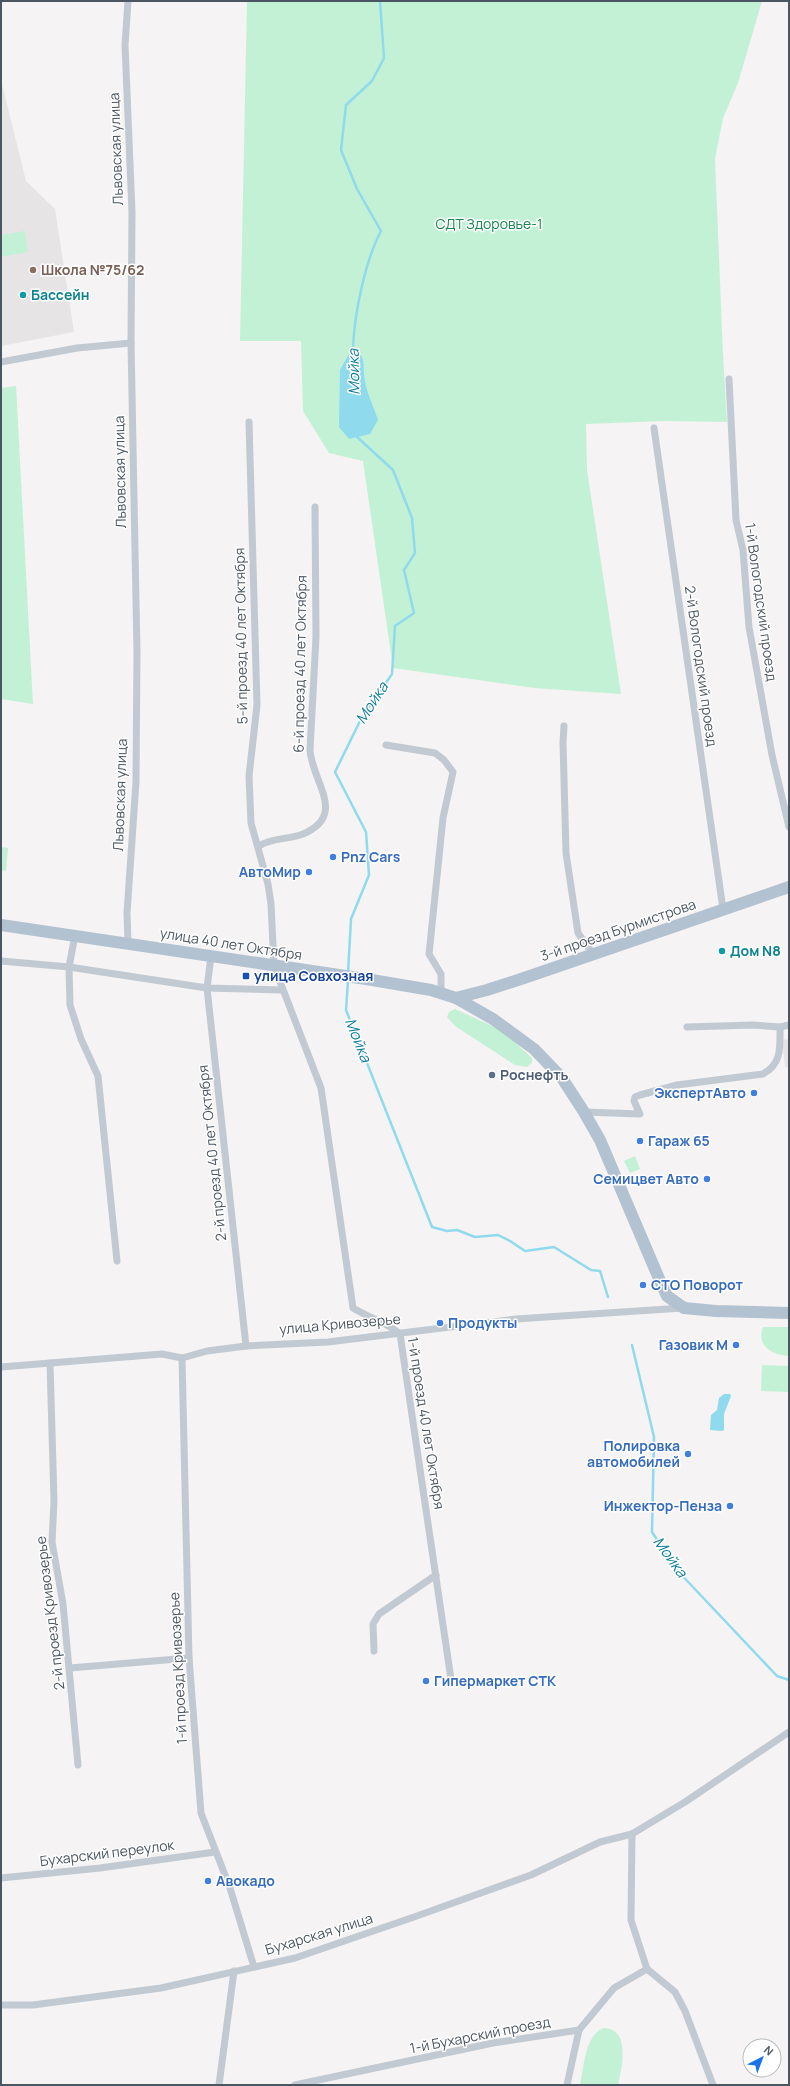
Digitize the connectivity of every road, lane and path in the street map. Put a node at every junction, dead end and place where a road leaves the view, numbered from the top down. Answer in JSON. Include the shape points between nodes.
{"nodes":[{"id":1,"x":128,"y":1,"type":"edge"},
{"id":2,"x":131,"y":343,"type":"junction"},
{"id":3,"x":1,"y":362,"type":"edge"},
{"id":4,"x":729,"y":379,"type":"dead end"},
{"id":5,"x":249,"y":422,"type":"dead end"},
{"id":6,"x":654,"y":428,"type":"dead end"},
{"id":7,"x":315,"y":507,"type":"dead end"},
{"id":8,"x":564,"y":726,"type":"dead end"},
{"id":9,"x":386,"y":745,"type":"dead end"},
{"id":10,"x":789,"y":826,"type":"edge"},
{"id":11,"x":259,"y":846,"type":"junction"},
{"id":12,"x":789,"y":887,"type":"edge"},
{"id":13,"x":723,"y":909,"type":"junction"},
{"id":14,"x":1,"y":926,"type":"edge"},
{"id":15,"x":75,"y":935,"type":"junction"},
{"id":16,"x":128,"y":943,"type":"junction"},
{"id":17,"x":593,"y":954,"type":"junction"},
{"id":18,"x":211,"y":956,"type":"junction"},
{"id":19,"x":1,"y":961,"type":"edge"},
{"id":20,"x":274,"y":966,"type":"junction"},
{"id":21,"x":69,"y":967,"type":"junction"},
{"id":22,"x":207,"y":988,"type":"junction"},
{"id":23,"x":282,"y":990,"type":"junction"},
{"id":24,"x":442,"y":992,"type":"junction"},
{"id":25,"x":456,"y":998,"type":"junction"},
{"id":26,"x":789,"y":1025,"type":"edge"},
{"id":27,"x":687,"y":1027,"type":"dead end"},
{"id":28,"x":780,"y":1028,"type":"junction"},
{"id":29,"x":584,"y":1112,"type":"junction"},
{"id":30,"x":117,"y":1262,"type":"dead end"},
{"id":31,"x":684,"y":1308,"type":"junction"},
{"id":32,"x":789,"y":1313,"type":"edge"},
{"id":33,"x":400,"y":1334,"type":"junction"},
{"id":34,"x":246,"y":1346,"type":"junction"},
{"id":35,"x":182,"y":1358,"type":"junction"},
{"id":36,"x":50,"y":1363,"type":"junction"},
{"id":37,"x":1,"y":1367,"type":"edge"},
{"id":38,"x":436,"y":1575,"type":"junction"},
{"id":39,"x":374,"y":1651,"type":"dead end"},
{"id":40,"x":189,"y":1658,"type":"junction"},
{"id":41,"x":70,"y":1668,"type":"junction"},
{"id":42,"x":451,"y":1679,"type":"dead end"},
{"id":43,"x":789,"y":1732,"type":"edge"},
{"id":44,"x":78,"y":1765,"type":"dead end"},
{"id":45,"x":632,"y":1834,"type":"junction"},
{"id":46,"x":215,"y":1852,"type":"junction"},
{"id":47,"x":1,"y":1878,"type":"edge"},
{"id":48,"x":254,"y":1967,"type":"junction"},
{"id":49,"x":647,"y":1969,"type":"junction"},
{"id":50,"x":234,"y":1971,"type":"junction"},
{"id":51,"x":1,"y":2005,"type":"edge"},
{"id":52,"x":579,"y":2030,"type":"junction"},
{"id":53,"x":711,"y":2082,"type":"edge"},
{"id":54,"x":219,"y":2085,"type":"edge"},
{"id":55,"x":295,"y":2085,"type":"edge"},
{"id":56,"x":567,"y":2085,"type":"edge"}],
"edges":[{"from":1,"to":2,"type":"street","name":"Львовская улица","via":[[125,45],[132,212]]},
{"from":2,"to":3,"type":"street","via":[[77,348]]},
{"from":2,"to":16,"type":"street","name":"Львовская улица","via":[[137,660],[136,782]]},
{"from":4,"to":10,"type":"street","name":"1-й Вологодский проезд","via":[[736,520],[742,550],[749,627],[772,755]]},
{"from":5,"to":11,"type":"street","name":"5-й проезд 40 лет Октября","via":[[257,705],[249,781],[251,823]]},
{"from":6,"to":13,"type":"street","name":"2-й Вологодский проезд"},
{"from":7,"to":11,"type":"street","name":"6-й проезд 40 лет Октября","via":[[316,637],[310,750],[326,807],[320,822],[310,830],[297,836],[274,838]]},
{"from":8,"to":17,"type":"street","via":[[562,742],[566,853],[578,933]]},
{"from":9,"to":24,"type":"street","via":[[435,753],[453,772],[443,818],[430,954],[441,974]]},
{"from":11,"to":20,"type":"street","name":"5-й проезд 40 лет Октября","via":[[271,904]]},
{"from":12,"to":13,"type":"main road","name":"3-й проезд Бурмистрова"},
{"from":13,"to":17,"type":"main road","name":"3-й проезд Бурмистрова"},
{"from":14,"to":15,"type":"main road","name":"улица 40 лет Октября"},
{"from":15,"to":16,"type":"main road","name":"улица 40 лет Октября"},
{"from":15,"to":21,"type":"street"},
{"from":16,"to":18,"type":"main road","name":"улица 40 лет Октября"},
{"from":17,"to":25,"type":"main road","name":"3-й проезд Бурмистрова"},
{"from":18,"to":20,"type":"main road","name":"улица 40 лет Октября"},
{"from":18,"to":22,"type":"street","name":"2-й проезд 40 лет Октября"},
{"from":19,"to":21,"type":"street"},
{"from":20,"to":23,"type":"street","name":"5-й проезд 40 лет Октября"},
{"from":20,"to":24,"type":"main road","name":"улица 40 лет Октября"},
{"from":21,"to":22,"type":"street"},
{"from":21,"to":30,"type":"street","via":[[70,1005],[81,1039],[98,1076]]},
{"from":22,"to":23,"type":"street"},
{"from":22,"to":34,"type":"street","name":"2-й проезд 40 лет Октября"},
{"from":23,"to":33,"type":"street","name":"1-й проезд 40 лет Октября","via":[[321,1088],[353,1308],[390,1325]]},
{"from":24,"to":25,"type":"main road","name":"улица 40 лет Октября"},
{"from":25,"to":29,"type":"main road","via":[[493,1018],[534,1049],[562,1078]]},
{"from":26,"to":28,"type":"street"},
{"from":27,"to":28,"type":"street"},
{"from":28,"to":29,"type":"street","via":[[778,1058],[772,1068],[763,1074],[677,1085],[637,1096],[634,1100],[640,1114]]},
{"from":29,"to":31,"type":"main road","via":[[600,1140],[665,1291],[674,1303]]},
{"from":31,"to":32,"type":"main road","name":"улица Кривозерье"},
{"from":31,"to":33,"type":"street","name":"улица Кривозерье","via":[[516,1319]]},
{"from":33,"to":34,"type":"street","name":"улица Кривозерье","via":[[328,1342]]},
{"from":33,"to":38,"type":"street","name":"1-й проезд 40 лет Октября"},
{"from":34,"to":35,"type":"street","name":"улица Кривозерье","via":[[207,1351]]},
{"from":35,"to":36,"type":"street","name":"улица Кривозерье","via":[[162,1354]]},
{"from":35,"to":40,"type":"street","name":"1-й проезд Кривозерье"},
{"from":36,"to":37,"type":"street","name":"улица Кривозерье"},
{"from":36,"to":41,"type":"street","name":"2-й проезд Кривозерье","via":[[54,1501],[52,1542],[63,1604]]},
{"from":38,"to":39,"type":"street","via":[[379,1614],[373,1624]]},
{"from":38,"to":42,"type":"street","name":"1-й проезд 40 лет Октября"},
{"from":40,"to":41,"type":"street"},
{"from":40,"to":46,"type":"street","name":"1-й проезд Кривозерье","via":[[201,1813]]},
{"from":41,"to":44,"type":"street","name":"2-й проезд Кривозерье"},
{"from":43,"to":45,"type":"street","name":"Бухарская улица","via":[[685,1802]]},
{"from":45,"to":48,"type":"street","name":"Бухарская улица","via":[[600,1842],[531,1875],[414,1917],[295,1958]]},
{"from":45,"to":49,"type":"street","via":[[631,1920]]},
{"from":46,"to":47,"type":"street","name":"Бухарский переулок","via":[[100,1868]]},
{"from":46,"to":48,"type":"street","name":"1-й проезд Кривозерье","via":[[234,1900]]},
{"from":48,"to":50,"type":"street","name":"Бухарская улица"},
{"from":49,"to":52,"type":"street","via":[[614,1988]]},
{"from":49,"to":53,"type":"street","via":[[675,1992],[685,2011]]},
{"from":50,"to":51,"type":"street","name":"Бухарская улица","via":[[161,1988],[33,2005]]},
{"from":50,"to":54,"type":"street"},
{"from":52,"to":55,"type":"street","name":"1-й Бухарский проезд","via":[[493,2043]]},
{"from":52,"to":56,"type":"street"}]}
